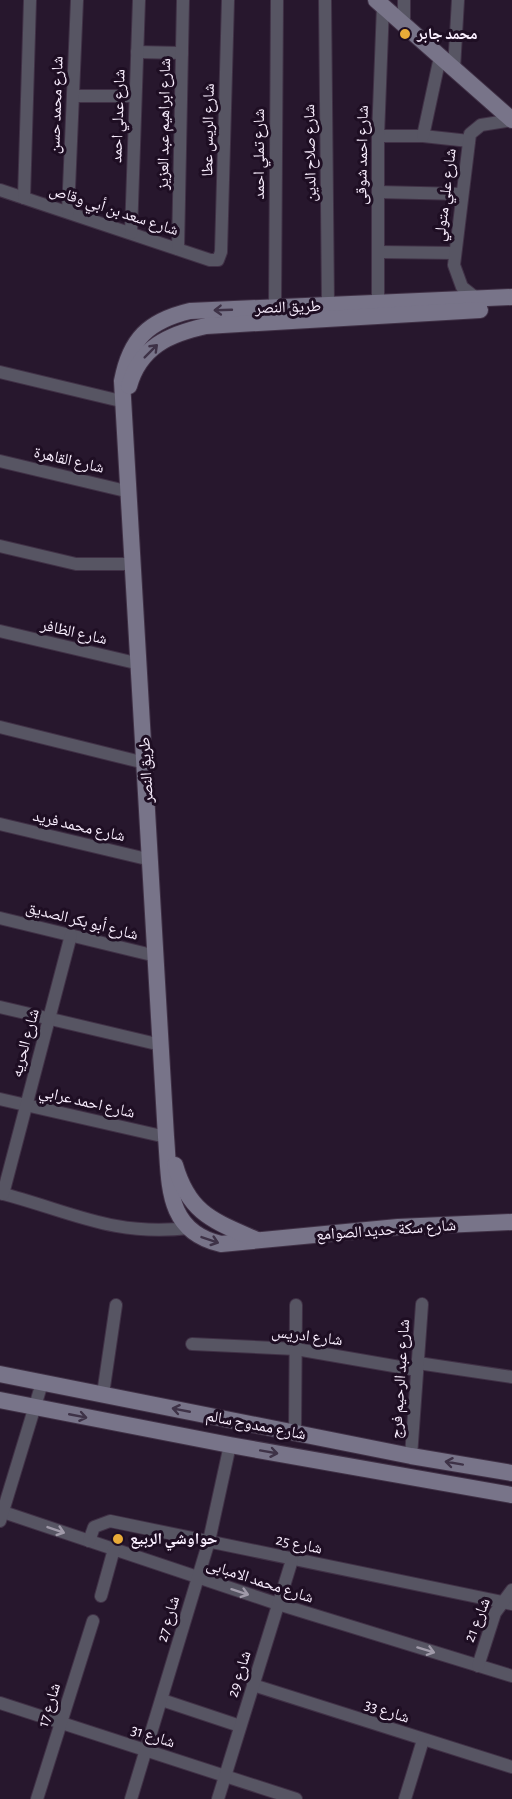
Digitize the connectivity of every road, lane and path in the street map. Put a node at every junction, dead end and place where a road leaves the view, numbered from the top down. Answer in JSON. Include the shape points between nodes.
{"nodes":[{"id":1,"x":30,"y":0,"type":"edge"},
{"id":2,"x":77,"y":0,"type":"edge"},
{"id":3,"x":139,"y":0,"type":"edge"},
{"id":4,"x":183,"y":0,"type":"edge"},
{"id":5,"x":228,"y":0,"type":"edge"},
{"id":6,"x":277,"y":0,"type":"edge"},
{"id":7,"x":325,"y":0,"type":"edge"},
{"id":8,"x":404,"y":0,"type":"edge"},
{"id":9,"x":458,"y":0,"type":"edge"},
{"id":10,"x":380,"y":3,"type":"edge"},
{"id":11,"x":404,"y":24,"type":"junction"},
{"id":12,"x":137,"y":52,"type":"junction"},
{"id":13,"x":182,"y":53,"type":"junction"},
{"id":14,"x":440,"y":57,"type":"junction"},
{"id":15,"x":454,"y":69,"type":"junction"},
{"id":16,"x":73,"y":96,"type":"junction"},
{"id":17,"x":135,"y":96,"type":"junction"},
{"id":18,"x":512,"y":120,"type":"edge"},
{"id":19,"x":378,"y":136,"type":"junction"},
{"id":20,"x":423,"y":136,"type":"junction"},
{"id":21,"x":469,"y":141,"type":"junction"},
{"id":22,"x":0,"y":190,"type":"edge"},
{"id":23,"x":378,"y":192,"type":"junction"},
{"id":24,"x":462,"y":194,"type":"junction"},
{"id":25,"x":24,"y":198,"type":"junction"},
{"id":26,"x":68,"y":212,"type":"junction"},
{"id":27,"x":131,"y":233,"type":"junction"},
{"id":28,"x":178,"y":249,"type":"junction"},
{"id":29,"x":378,"y":252,"type":"junction"},
{"id":30,"x":455,"y":253,"type":"junction"},
{"id":31,"x":218,"y":260,"type":"joint"},
{"id":32,"x":512,"y":297,"type":"edge"},
{"id":33,"x":476,"y":298,"type":"junction"},
{"id":34,"x":378,"y":303,"type":"junction"},
{"id":35,"x":328,"y":305,"type":"junction"},
{"id":36,"x":275,"y":308,"type":"junction"},
{"id":37,"x":512,"y":308,"type":"edge"},
{"id":38,"x":0,"y":372,"type":"edge"},
{"id":39,"x":125,"y":402,"type":"junction"},
{"id":40,"x":0,"y":461,"type":"edge"},
{"id":41,"x":130,"y":492,"type":"junction"},
{"id":42,"x":0,"y":546,"type":"edge"},
{"id":43,"x":134,"y":564,"type":"junction"},
{"id":44,"x":0,"y":631,"type":"edge"},
{"id":45,"x":140,"y":664,"type":"junction"},
{"id":46,"x":0,"y":727,"type":"edge"},
{"id":47,"x":145,"y":763,"type":"junction"},
{"id":48,"x":0,"y":824,"type":"edge"},
{"id":49,"x":151,"y":860,"type":"junction"},
{"id":50,"x":0,"y":918,"type":"edge"},
{"id":51,"x":70,"y":935,"type":"junction"},
{"id":52,"x":156,"y":956,"type":"junction"},
{"id":53,"x":0,"y":1007,"type":"edge"},
{"id":54,"x":49,"y":1019,"type":"junction"},
{"id":55,"x":161,"y":1045,"type":"junction"},
{"id":56,"x":0,"y":1099,"type":"edge"},
{"id":57,"x":27,"y":1105,"type":"junction"},
{"id":58,"x":166,"y":1137,"type":"junction"},
{"id":59,"x":2,"y":1194,"type":"edge"},
{"id":60,"x":512,"y":1222,"type":"edge"},
{"id":61,"x":189,"y":1228,"type":"junction"},
{"id":62,"x":261,"y":1242,"type":"junction"},
{"id":63,"x":422,"y":1304,"type":"dead end"},
{"id":64,"x":116,"y":1305,"type":"dead end"},
{"id":65,"x":296,"y":1305,"type":"dead end"},
{"id":66,"x":192,"y":1344,"type":"dead end"},
{"id":67,"x":296,"y":1349,"type":"junction"},
{"id":68,"x":418,"y":1366,"type":"junction"},
{"id":69,"x":0,"y":1374,"type":"edge"},
{"id":70,"x":512,"y":1377,"type":"edge"},
{"id":71,"x":42,"y":1383,"type":"junction"},
{"id":72,"x":103,"y":1394,"type":"junction"},
{"id":73,"x":0,"y":1400,"type":"edge"},
{"id":74,"x":35,"y":1407,"type":"junction"},
{"id":75,"x":296,"y":1432,"type":"junction"},
{"id":76,"x":230,"y":1445,"type":"junction"},
{"id":77,"x":411,"y":1456,"type":"junction"},
{"id":78,"x":512,"y":1473,"type":"edge"},
{"id":79,"x":512,"y":1495,"type":"edge"},
{"id":80,"x":1,"y":1515,"type":"edge"},
{"id":81,"x":89,"y":1541,"type":"junction"},
{"id":82,"x":209,"y":1541,"type":"junction"},
{"id":83,"x":114,"y":1549,"type":"junction"},
{"id":84,"x":292,"y":1560,"type":"junction"},
{"id":85,"x":197,"y":1578,"type":"junction"},
{"id":86,"x":512,"y":1590,"type":"edge"},
{"id":87,"x":101,"y":1596,"type":"dead end"},
{"id":88,"x":278,"y":1604,"type":"junction"},
{"id":89,"x":506,"y":1604,"type":"edge"},
{"id":90,"x":93,"y":1621,"type":"dead end"},
{"id":91,"x":478,"y":1666,"type":"junction"},
{"id":92,"x":512,"y":1676,"type":"edge"},
{"id":93,"x":253,"y":1685,"type":"junction"},
{"id":94,"x":162,"y":1700,"type":"junction"},
{"id":95,"x":0,"y":1703,"type":"edge"},
{"id":96,"x":60,"y":1723,"type":"junction"},
{"id":97,"x":240,"y":1726,"type":"junction"},
{"id":98,"x":423,"y":1740,"type":"junction"},
{"id":99,"x":147,"y":1752,"type":"junction"},
{"id":100,"x":512,"y":1767,"type":"edge"},
{"id":101,"x":225,"y":1777,"type":"junction"},
{"id":102,"x":37,"y":1799,"type":"edge"},
{"id":103,"x":131,"y":1799,"type":"edge"},
{"id":104,"x":218,"y":1799,"type":"edge"},
{"id":105,"x":296,"y":1799,"type":"edge"},
{"id":106,"x":405,"y":1799,"type":"edge"}],
"edges":[{"from":1,"to":25,"type":"street"},
{"from":2,"to":16,"type":"street","name":"شارع محمد حسن"},
{"from":3,"to":12,"type":"street","name":"شارع عدلي احمد"},
{"from":4,"to":13,"type":"street","name":"شارع ابراهيم عبد العزيز"},
{"from":5,"to":31,"type":"street","name":"شارع الريس عطا"},
{"from":6,"to":36,"type":"street","name":"شارع تملي احمد"},
{"from":7,"to":35,"type":"street","name":"شارع صلاح الدين"},
{"from":8,"to":11,"type":"street"},
{"from":9,"to":15,"type":"street"},
{"from":10,"to":11,"type":"street"},
{"from":10,"to":19,"type":"street","name":"شارع احمد شوقى"},
{"from":11,"to":14,"type":"street"},
{"from":12,"to":13,"type":"street"},
{"from":12,"to":17,"type":"street","name":"شارع عدلي احمد"},
{"from":13,"to":28,"type":"street","name":"شارع ابراهيم عبد العزيز"},
{"from":14,"to":15,"type":"street"},
{"from":14,"to":20,"type":"street"},
{"from":15,"to":18,"type":"street"},
{"from":16,"to":17,"type":"street"},
{"from":16,"to":26,"type":"street","name":"شارع محمد حسن"},
{"from":17,"to":27,"type":"street","name":"شارع عدلي احمد"},
{"from":18,"to":21,"type":"street","name":"شارع علي متولي","via":[[474,128]]},
{"from":19,"to":20,"type":"street"},
{"from":19,"to":23,"type":"street","name":"شارع احمد شوقى"},
{"from":20,"to":21,"type":"street"},
{"from":21,"to":24,"type":"street","name":"شارع علي متولي"},
{"from":22,"to":25,"type":"street","name":"شارع سعد بن أبي وقاص"},
{"from":23,"to":24,"type":"street"},
{"from":23,"to":29,"type":"street","name":"شارع احمد شوقى"},
{"from":24,"to":30,"type":"street","name":"شارع علي متولي"},
{"from":25,"to":26,"type":"street","name":"شارع سعد بن أبي وقاص"},
{"from":26,"to":27,"type":"street","name":"شارع سعد بن أبي وقاص"},
{"from":27,"to":28,"type":"street","name":"شارع سعد بن أبي وقاص"},
{"from":28,"to":31,"type":"street","name":"شارع سعد بن أبي وقاص"},
{"from":29,"to":30,"type":"street"},
{"from":29,"to":34,"type":"street","name":"شارع احمد شوقى"},
{"from":30,"to":33,"type":"street","name":"شارع علي متولي","via":[[456,277]]},
{"from":32,"to":33,"type":"street","name":"طريق النصر"},
{"from":33,"to":34,"type":"street","name":"طريق النصر"},
{"from":34,"to":35,"type":"street","name":"طريق النصر"},
{"from":35,"to":36,"type":"street","name":"طريق النصر"},
{"from":36,"to":39,"type":"street","name":"طريق النصر","one_way":true,"via":[[190,311],[151,326],[136,341],[126,360],[122,381]]},
{"from":39,"to":37,"type":"street","name":"طريق النصر","one_way":true,"via":[[133,373],[151,348],[176,332],[206,326]]},
{"from":38,"to":39,"type":"street"},
{"from":39,"to":41,"type":"street","name":"طريق النصر"},
{"from":40,"to":41,"type":"street","name":"شارع القاهرة"},
{"from":41,"to":43,"type":"street","name":"طريق النصر"},
{"from":42,"to":43,"type":"street","via":[[76,564]]},
{"from":43,"to":45,"type":"street","name":"طريق النصر"},
{"from":44,"to":45,"type":"street","name":"شارع الظافر"},
{"from":45,"to":47,"type":"street","name":"طريق النصر"},
{"from":46,"to":47,"type":"street"},
{"from":47,"to":49,"type":"street","name":"طريق النصر"},
{"from":48,"to":49,"type":"street","name":"شارع محمد فريد"},
{"from":49,"to":52,"type":"street","name":"طريق النصر"},
{"from":50,"to":51,"type":"street","name":"شارع أبو بكر الصديق"},
{"from":51,"to":52,"type":"street","name":"شارع أبو بكر الصديق"},
{"from":51,"to":54,"type":"street","name":"شارع الحريه"},
{"from":52,"to":55,"type":"street","name":"طريق النصر"},
{"from":53,"to":54,"type":"street"},
{"from":54,"to":55,"type":"street"},
{"from":54,"to":57,"type":"street","name":"شارع الحريه"},
{"from":55,"to":58,"type":"street","name":"طريق النصر"},
{"from":56,"to":57,"type":"street","name":"شارع احمد عرابي"},
{"from":57,"to":58,"type":"street","name":"شارع احمد عرابي"},
{"from":57,"to":59,"type":"street","name":"شارع الحريه"},
{"from":58,"to":61,"type":"street","name":"شارع سكة حديد الصوامع","via":[[171,1198]]},
{"from":58,"to":62,"type":"street","via":[[189,1201],[205,1216]]},
{"from":59,"to":61,"type":"street","via":[[105,1225],[151,1231]]},
{"from":60,"to":62,"type":"street","name":"شارع سكة حديد الصوامع","via":[[398,1227]]},
{"from":61,"to":62,"type":"street","name":"شارع سكة حديد الصوامع","one_way":true,"via":[[198,1236],[221,1244]]},
{"from":63,"to":68,"type":"street","name":"شارع عبد الرحيم فرج"},
{"from":64,"to":72,"type":"street"},
{"from":65,"to":67,"type":"street"},
{"from":66,"to":67,"type":"street","name":"شارع ادريس"},
{"from":67,"to":68,"type":"street","name":"شارع ادريس"},
{"from":67,"to":75,"type":"street"},
{"from":68,"to":70,"type":"street","name":"شارع ادريس"},
{"from":68,"to":77,"type":"street","name":"شارع عبد الرحيم فرج"},
{"from":69,"to":71,"type":"street","name":"شارع ممدوح سالم"},
{"from":71,"to":72,"type":"street","name":"شارع ممدوح سالم"},
{"from":71,"to":74,"type":"street"},
{"from":75,"to":72,"type":"street","name":"شارع ممدوح سالم","one_way":true},
{"from":73,"to":74,"type":"street","name":"شارع ممدوح سالم"},
{"from":74,"to":76,"type":"street","name":"شارع ممدوح سالم","one_way":true},
{"from":74,"to":80,"type":"street"},
{"from":75,"to":77,"type":"street","name":"شارع ممدوح سالم"},
{"from":76,"to":79,"type":"street","name":"شارع ممدوح سالم","one_way":true},
{"from":76,"to":82,"type":"street","name":"شارع 27"},
{"from":78,"to":77,"type":"street","name":"شارع ممدوح سالم","one_way":true},
{"from":80,"to":81,"type":"street","name":"شارع محمد الامبابى","one_way":true},
{"from":81,"to":82,"type":"street","name":"شارع 25","via":[[94,1527],[110,1521]]},
{"from":81,"to":83,"type":"street","name":"شارع محمد الامبابى"},
{"from":82,"to":84,"type":"street","name":"شارع 25"},
{"from":82,"to":85,"type":"street","name":"شارع 27"},
{"from":83,"to":85,"type":"street","name":"شارع محمد الامبابى"},
{"from":83,"to":87,"type":"street"},
{"from":84,"to":88,"type":"street","name":"شارع 29"},
{"from":84,"to":89,"type":"street","name":"شارع 25"},
{"from":85,"to":88,"type":"street","name":"شارع محمد الامبابى","one_way":true},
{"from":85,"to":94,"type":"street","name":"شارع 27"},
{"from":86,"to":89,"type":"street","name":"شارع 21"},
{"from":88,"to":91,"type":"street","name":"شارع محمد الامبابى","one_way":true},
{"from":88,"to":93,"type":"street","name":"شارع 29"},
{"from":89,"to":91,"type":"street","name":"شارع 21"},
{"from":90,"to":96,"type":"street","name":"شارع 17"},
{"from":91,"to":92,"type":"street","name":"شارع محمد الامبابى"},
{"from":93,"to":97,"type":"street","name":"شارع 29"},
{"from":93,"to":98,"type":"street","name":"شارع 33"},
{"from":94,"to":97,"type":"street"},
{"from":94,"to":99,"type":"street","name":"شارع 27"},
{"from":95,"to":96,"type":"street","name":"شارع 31"},
{"from":96,"to":99,"type":"street","name":"شارع 31"},
{"from":96,"to":102,"type":"street","name":"شارع 17"},
{"from":97,"to":101,"type":"street","name":"شارع 29"},
{"from":98,"to":100,"type":"street","name":"شارع 33"},
{"from":98,"to":106,"type":"street"},
{"from":99,"to":101,"type":"street","name":"شارع 31"},
{"from":99,"to":103,"type":"street","name":"شارع 27"},
{"from":101,"to":104,"type":"street","name":"شارع 29"},
{"from":101,"to":105,"type":"street","name":"شارع 31"}]}
